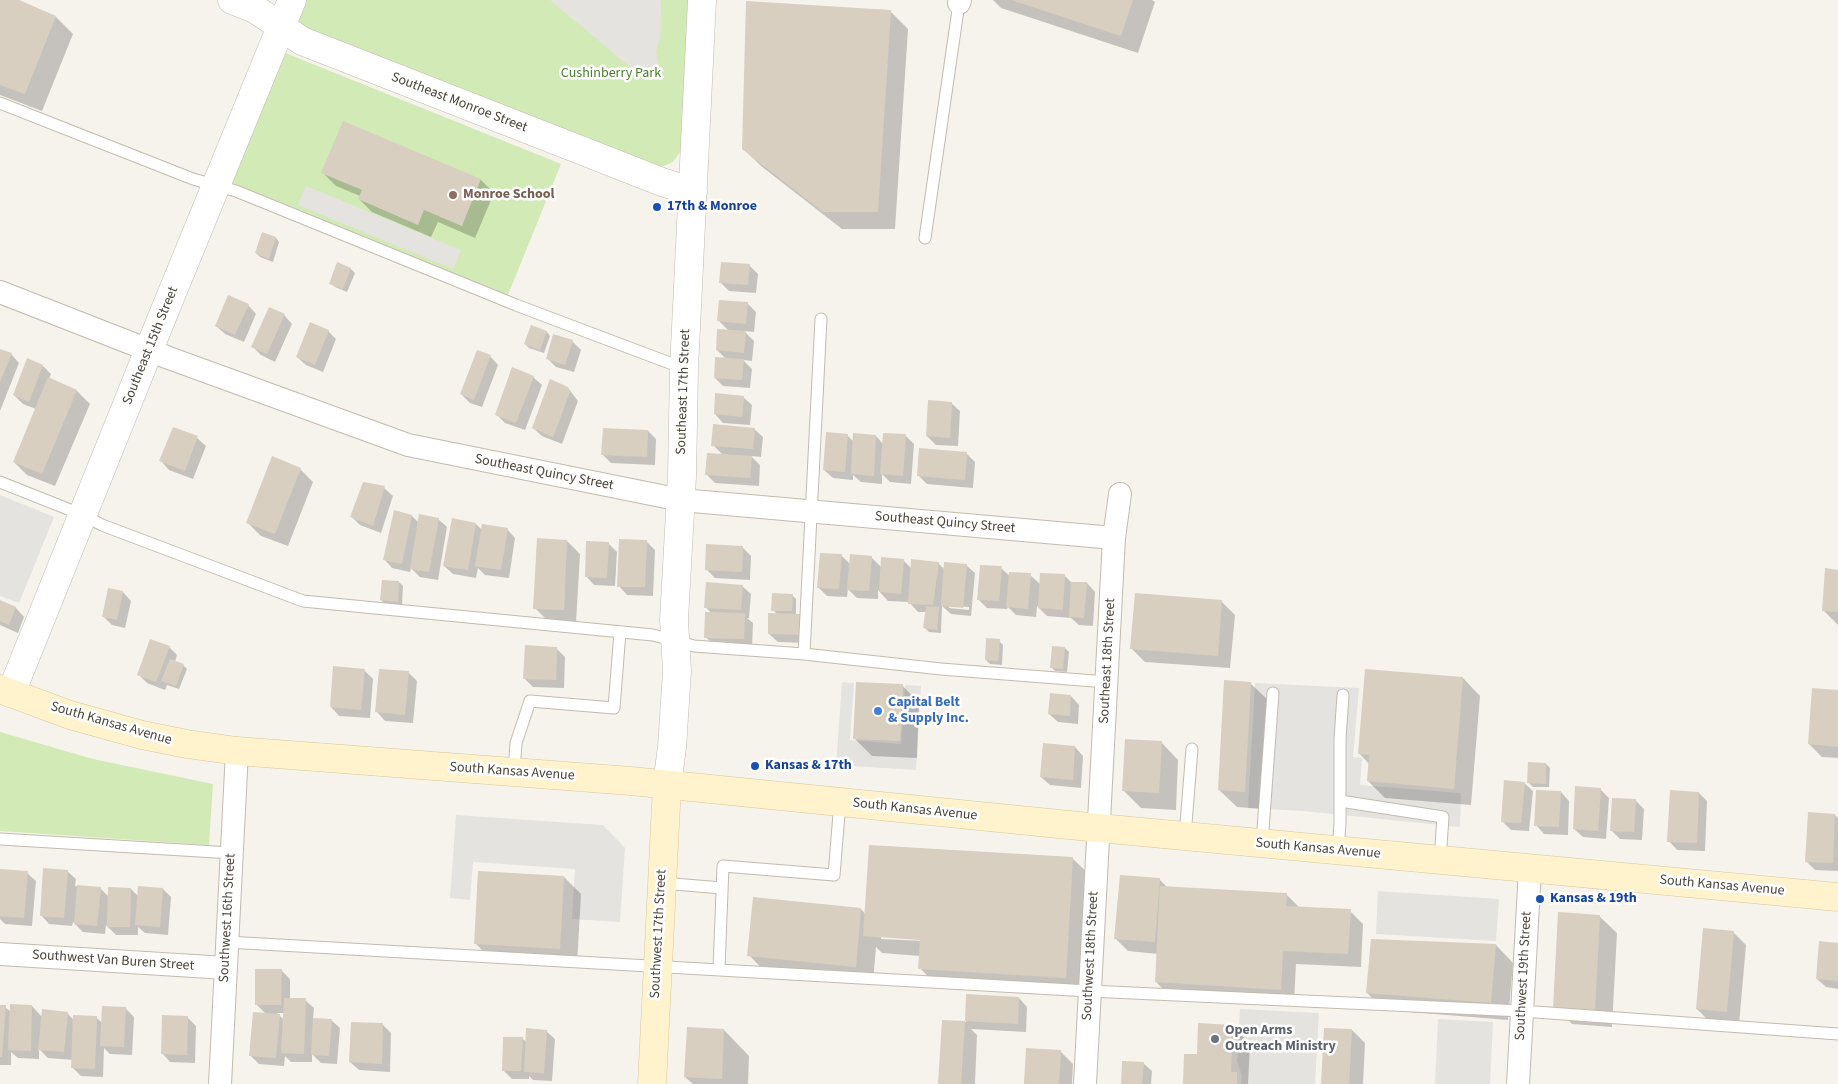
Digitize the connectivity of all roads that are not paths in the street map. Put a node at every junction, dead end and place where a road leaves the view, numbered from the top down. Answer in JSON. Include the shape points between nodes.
{"nodes":[{"id":1,"x":232,"y":0,"type":"edge"},
{"id":2,"x":292,"y":0,"type":"edge"},
{"id":3,"x":702,"y":0,"type":"edge"},
{"id":4,"x":959,"y":2,"type":"edge"},
{"id":5,"x":281,"y":26,"type":"junction"},
{"id":6,"x":0,"y":103,"type":"edge"},
{"id":7,"x":216,"y":185,"type":"junction"},
{"id":8,"x":693,"y":192,"type":"junction"},
{"id":9,"x":925,"y":238,"type":"dead end"},
{"id":10,"x":0,"y":292,"type":"edge"},
{"id":11,"x":821,"y":319,"type":"dead end"},
{"id":12,"x":149,"y":350,"type":"junction"},
{"id":13,"x":684,"y":368,"type":"junction"},
{"id":14,"x":0,"y":482,"type":"edge"},
{"id":15,"x":1120,"y":494,"type":"dead end"},
{"id":16,"x":681,"y":500,"type":"junction"},
{"id":17,"x":811,"y":510,"type":"junction"},
{"id":18,"x":83,"y":515,"type":"junction"},
{"id":19,"x":1114,"y":538,"type":"junction"},
{"id":20,"x":620,"y":632,"type":"junction"},
{"id":21,"x":675,"y":641,"type":"junction"},
{"id":22,"x":804,"y":654,"type":"junction"},
{"id":23,"x":1107,"y":682,"type":"junction"},
{"id":24,"x":6,"y":691,"type":"edge"},
{"id":25,"x":1274,"y":693,"type":"dead end"},
{"id":26,"x":1343,"y":695,"type":"dead end"},
{"id":27,"x":1192,"y":749,"type":"dead end"},
{"id":28,"x":236,"y":751,"type":"junction"},
{"id":29,"x":514,"y":772,"type":"junction"},
{"id":30,"x":667,"y":784,"type":"junction"},
{"id":31,"x":840,"y":802,"type":"junction"},
{"id":32,"x":1340,"y":802,"type":"junction"},
{"id":33,"x":1099,"y":828,"type":"junction"},
{"id":34,"x":1185,"y":836,"type":"junction"},
{"id":35,"x":0,"y":839,"type":"edge"},
{"id":36,"x":1262,"y":843,"type":"junction"},
{"id":37,"x":1338,"y":851,"type":"junction"},
{"id":38,"x":232,"y":853,"type":"junction"},
{"id":39,"x":1440,"y":860,"type":"junction"},
{"id":40,"x":1530,"y":869,"type":"junction"},
{"id":41,"x":662,"y":883,"type":"junction"},
{"id":42,"x":722,"y":888,"type":"junction"},
{"id":43,"x":1838,"y":897,"type":"edge"},
{"id":44,"x":227,"y":942,"type":"junction"},
{"id":45,"x":0,"y":954,"type":"edge"},
{"id":46,"x":658,"y":966,"type":"junction"},
{"id":47,"x":226,"y":968,"type":"junction"},
{"id":48,"x":720,"y":969,"type":"junction"},
{"id":49,"x":1089,"y":991,"type":"junction"},
{"id":50,"x":1522,"y":1012,"type":"junction"},
{"id":51,"x":1838,"y":1034,"type":"edge"},
{"id":52,"x":220,"y":1084,"type":"edge"},
{"id":53,"x":652,"y":1084,"type":"edge"},
{"id":54,"x":1085,"y":1084,"type":"edge"},
{"id":55,"x":1518,"y":1084,"type":"edge"}],
"edges":[{"from":1,"to":5,"type":"street","name":"Southeast Monroe Street","via":[[255,9]]},
{"from":2,"to":5,"type":"street","name":"Southeast 15th Street"},
{"from":3,"to":8,"type":"street","name":"Southeast 17th Street"},
{"from":4,"to":9,"type":"lane"},
{"from":5,"to":7,"type":"street","name":"Southeast 15th Street"},
{"from":5,"to":8,"type":"street","name":"Southeast Monroe Street","via":[[302,41]]},
{"from":6,"to":7,"type":"lane","via":[[193,179]]},
{"from":7,"to":12,"type":"street","name":"Southeast 15th Street"},
{"from":7,"to":13,"type":"lane","via":[[516,305]]},
{"from":8,"to":13,"type":"street","name":"Southeast 17th Street"},
{"from":10,"to":12,"type":"street","name":"Southeast Quincy Street"},
{"from":11,"to":17,"type":"lane"},
{"from":12,"to":16,"type":"street","name":"Southeast Quincy Street","via":[[408,445]]},
{"from":12,"to":18,"type":"street","name":"Southeast 15th Street"},
{"from":13,"to":16,"type":"street","name":"Southeast 17th Street"},
{"from":14,"to":18,"type":"lane"},
{"from":15,"to":19,"type":"street","name":"Southeast 18th Street"},
{"from":16,"to":17,"type":"street","name":"Southeast Quincy Street"},
{"from":16,"to":21,"type":"street","name":"Southeast 17th Street"},
{"from":17,"to":19,"type":"street","name":"Southeast Quincy Street"},
{"from":17,"to":22,"type":"lane"},
{"from":18,"to":20,"type":"lane","via":[[303,601]]},
{"from":18,"to":24,"type":"street","name":"Southeast 15th Street"},
{"from":19,"to":23,"type":"street","name":"Southeast 18th Street"},
{"from":20,"to":21,"type":"lane"},
{"from":20,"to":29,"type":"lane","via":[[614,708],[530,701],[516,744]]},
{"from":21,"to":22,"type":"lane","via":[[694,646]]},
{"from":21,"to":30,"type":"street","name":"Southeast 17th Street","via":[[673,728]]},
{"from":22,"to":23,"type":"lane"},
{"from":23,"to":33,"type":"street","name":"Southeast 18th Street"},
{"from":24,"to":28,"type":"main road","name":"South Kansas Avenue","via":[[70,715],[142,735]]},
{"from":25,"to":36,"type":"lane"},
{"from":26,"to":32,"type":"lane"},
{"from":27,"to":34,"type":"lane"},
{"from":28,"to":29,"type":"main road","name":"South Kansas Avenue"},
{"from":28,"to":38,"type":"street","name":"Southwest 16th Street"},
{"from":29,"to":30,"type":"main road","name":"South Kansas Avenue"},
{"from":30,"to":31,"type":"main road","name":"South Kansas Avenue"},
{"from":30,"to":41,"type":"main road","name":"Southwest 17th Street"},
{"from":31,"to":33,"type":"main road","name":"South Kansas Avenue"},
{"from":31,"to":42,"type":"lane","via":[[834,875],[723,866]]},
{"from":32,"to":37,"type":"lane"},
{"from":32,"to":39,"type":"lane","via":[[1443,817]]},
{"from":33,"to":34,"type":"main road","name":"South Kansas Avenue"},
{"from":33,"to":49,"type":"street","name":"Southwest 18th Street"},
{"from":34,"to":36,"type":"main road","name":"South Kansas Avenue"},
{"from":35,"to":38,"type":"lane"},
{"from":36,"to":37,"type":"main road","name":"South Kansas Avenue"},
{"from":37,"to":39,"type":"main road","name":"South Kansas Avenue"},
{"from":38,"to":44,"type":"street","name":"Southwest 16th Street"},
{"from":39,"to":40,"type":"main road","name":"South Kansas Avenue"},
{"from":40,"to":43,"type":"main road","name":"South Kansas Avenue"},
{"from":40,"to":50,"type":"street","name":"Southwest 19th Street"},
{"from":41,"to":42,"type":"lane"},
{"from":41,"to":46,"type":"main road","name":"Southwest 17th Street"},
{"from":42,"to":48,"type":"lane"},
{"from":44,"to":46,"type":"lane"},
{"from":44,"to":47,"type":"street","name":"Southwest 16th Street"},
{"from":45,"to":47,"type":"street","name":"Southwest Van Buren Street"},
{"from":46,"to":48,"type":"lane"},
{"from":46,"to":53,"type":"main road","name":"Southwest 17th Street"},
{"from":47,"to":52,"type":"street","name":"Southwest 16th Street"},
{"from":48,"to":49,"type":"lane"},
{"from":49,"to":50,"type":"lane"},
{"from":49,"to":54,"type":"street","name":"Southwest 18th Street"},
{"from":50,"to":51,"type":"lane"},
{"from":50,"to":55,"type":"street","name":"Southwest 19th Street"}]}
